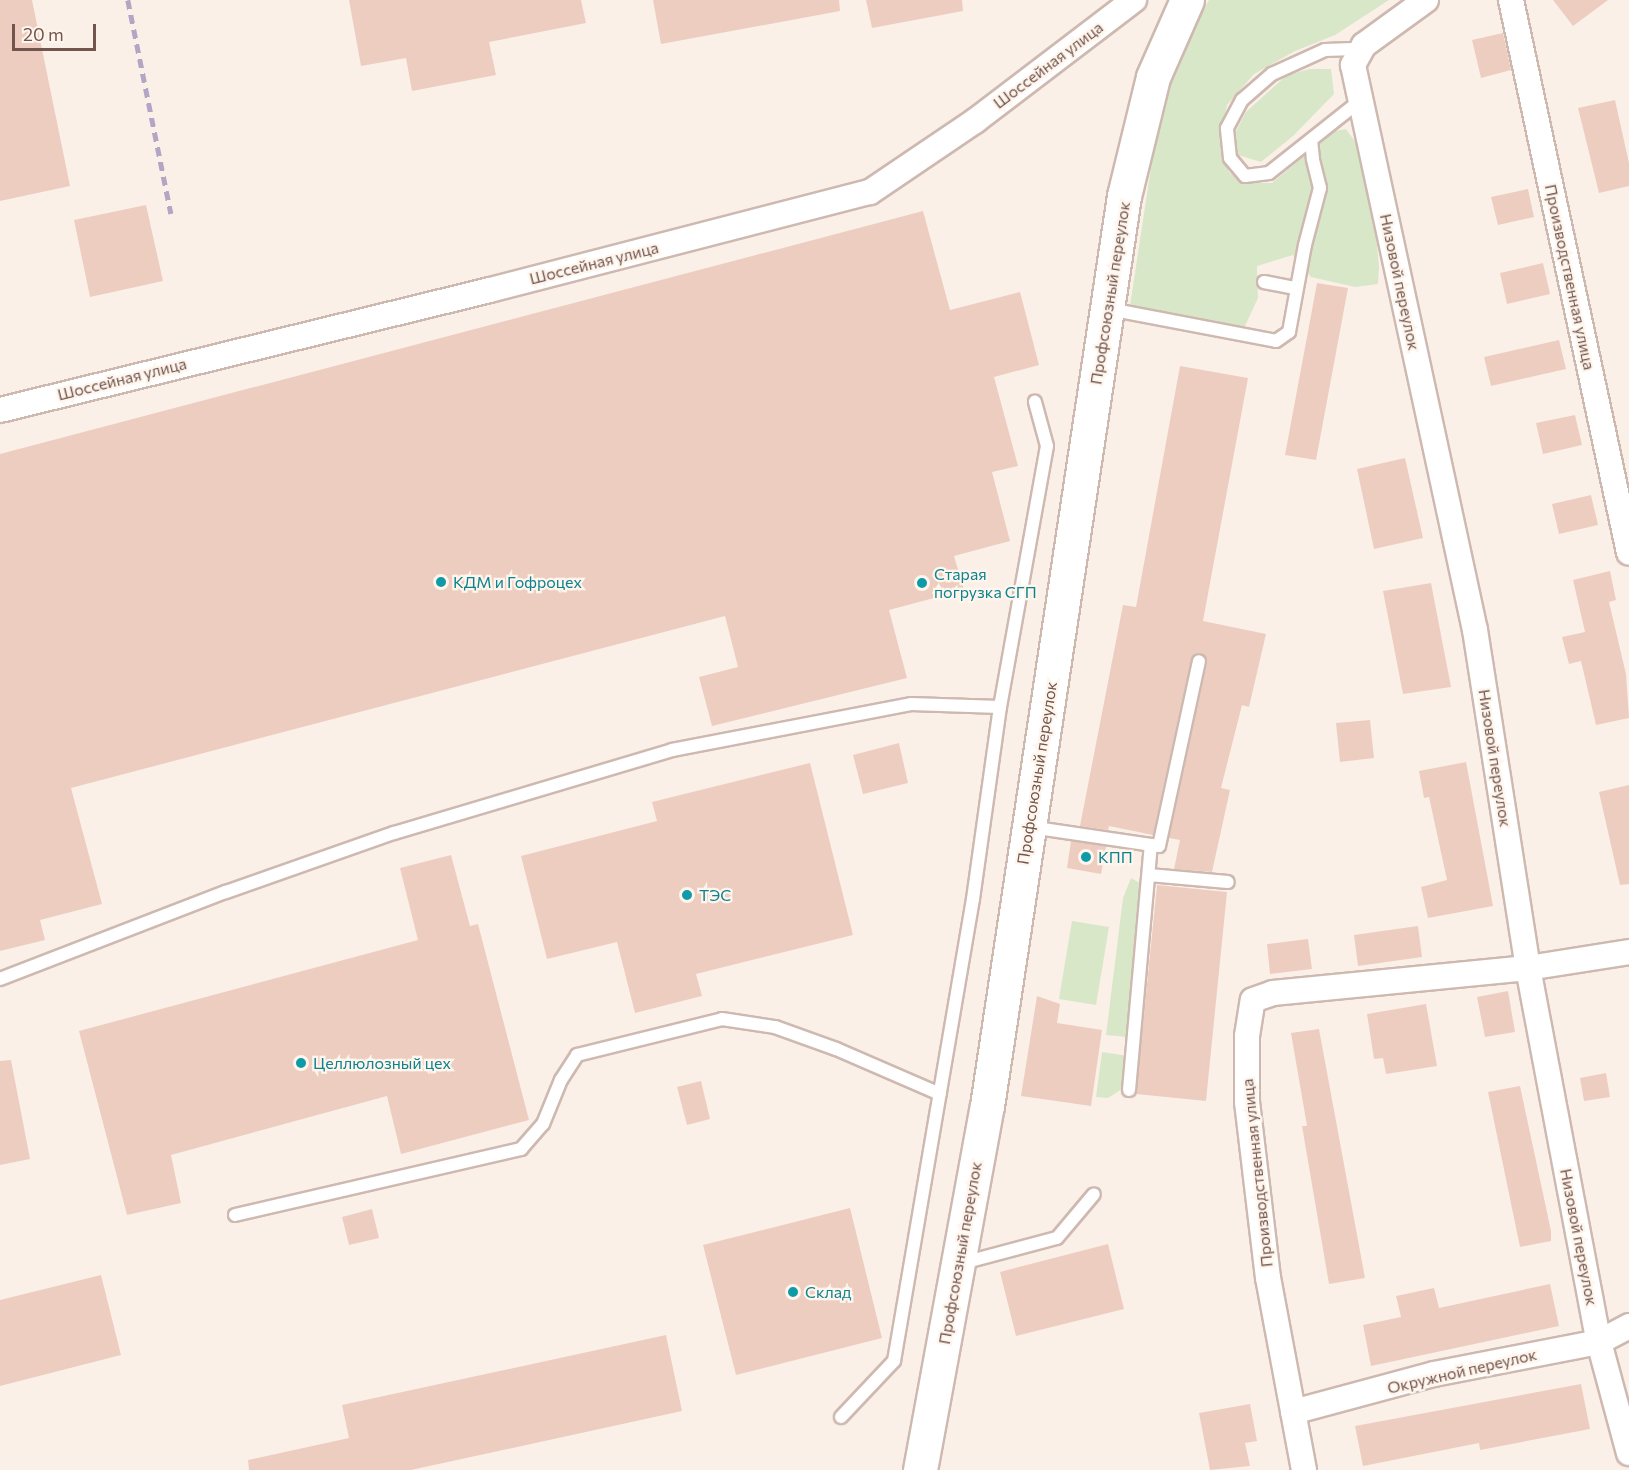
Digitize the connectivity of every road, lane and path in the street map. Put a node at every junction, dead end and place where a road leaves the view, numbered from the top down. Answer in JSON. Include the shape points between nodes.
{"nodes":[{"id":1,"x":1134,"y":0,"type":"edge"},
{"id":2,"x":1187,"y":0,"type":"edge"},
{"id":3,"x":1426,"y":0,"type":"edge"},
{"id":4,"x":1511,"y":0,"type":"edge"},
{"id":5,"x":1357,"y":57,"type":"junction"},
{"id":6,"x":1360,"y":100,"type":"junction"},
{"id":7,"x":1311,"y":140,"type":"junction"},
{"id":8,"x":1264,"y":282,"type":"dead end"},
{"id":9,"x":1295,"y":288,"type":"junction"},
{"id":10,"x":1108,"y":309,"type":"junction"},
{"id":11,"x":1035,"y":402,"type":"dead end"},
{"id":12,"x":0,"y":410,"type":"edge"},
{"id":13,"x":1629,"y":553,"type":"edge"},
{"id":14,"x":1199,"y":662,"type":"dead end"},
{"id":15,"x":1000,"y":707,"type":"junction"},
{"id":16,"x":1029,"y":827,"type":"junction"},
{"id":17,"x":1151,"y":845,"type":"junction"},
{"id":18,"x":1149,"y":875,"type":"junction"},
{"id":19,"x":1228,"y":882,"type":"dead end"},
{"id":20,"x":1629,"y":952,"type":"edge"},
{"id":21,"x":1528,"y":968,"type":"junction"},
{"id":22,"x":0,"y":980,"type":"edge"},
{"id":23,"x":1129,"y":1090,"type":"dead end"},
{"id":24,"x":940,"y":1094,"type":"junction"},
{"id":25,"x":1094,"y":1194,"type":"dead end"},
{"id":26,"x":235,"y":1215,"type":"dead end"},
{"id":27,"x":958,"y":1264,"type":"junction"},
{"id":28,"x":1629,"y":1326,"type":"edge"},
{"id":29,"x":1599,"y":1342,"type":"junction"},
{"id":30,"x":1293,"y":1412,"type":"junction"},
{"id":31,"x":841,"y":1417,"type":"dead end"},
{"id":32,"x":1629,"y":1453,"type":"edge"},
{"id":33,"x":920,"y":1470,"type":"edge"},
{"id":34,"x":1305,"y":1470,"type":"edge"}],
"edges":[{"from":1,"to":12,"type":"street","name":"Шоссейная улица","via":[[975,121],[870,192]]},
{"from":2,"to":10,"type":"main road","name":"Профсоюзный переулок","via":[[1153,77],[1124,196]]},
{"from":3,"to":5,"type":"street"},
{"from":4,"to":13,"type":"street","name":"Производственная улица"},
{"from":5,"to":6,"type":"street","name":"Низовой переулок"},
{"from":5,"to":7,"type":"lane","via":[[1325,50],[1272,74],[1242,100],[1227,128],[1230,158],[1245,176],[1269,173]]},
{"from":6,"to":7,"type":"lane"},
{"from":6,"to":21,"type":"street","name":"Низовой переулок","via":[[1474,630]]},
{"from":7,"to":9,"type":"lane","via":[[1320,188]]},
{"from":8,"to":9,"type":"lane"},
{"from":9,"to":10,"type":"lane","via":[[1289,333],[1276,341]]},
{"from":10,"to":16,"type":"main road","name":"Профсоюзный переулок"},
{"from":11,"to":15,"type":"lane","via":[[1047,446]]},
{"from":14,"to":17,"type":"lane","via":[[1159,846]]},
{"from":15,"to":22,"type":"lane","via":[[911,704],[672,750],[394,833],[226,892]]},
{"from":15,"to":24,"type":"lane"},
{"from":16,"to":17,"type":"lane"},
{"from":16,"to":27,"type":"main road","name":"Профсоюзный переулок","via":[[987,1106]]},
{"from":17,"to":18,"type":"lane"},
{"from":18,"to":19,"type":"lane"},
{"from":18,"to":23,"type":"lane"},
{"from":20,"to":21,"type":"street","name":"Производственная улица"},
{"from":21,"to":29,"type":"street","name":"Низовой переулок"},
{"from":21,"to":30,"type":"street","name":"Производственная улица","via":[[1273,993],[1253,1000],[1247,1036],[1247,1102],[1268,1278]]},
{"from":24,"to":26,"type":"lane","via":[[775,1027],[722,1019],[577,1055],[561,1080],[543,1124],[521,1149]]},
{"from":24,"to":31,"type":"lane","via":[[894,1361]]},
{"from":25,"to":27,"type":"lane","via":[[1057,1238]]},
{"from":27,"to":33,"type":"main road","name":"Профсоюзный переулок"},
{"from":28,"to":29,"type":"street","name":"Окружной переулок"},
{"from":29,"to":30,"type":"street","name":"Окружной переулок","via":[[1434,1374]]},
{"from":29,"to":32,"type":"street","name":"Низовой переулок"},
{"from":30,"to":34,"type":"street","name":"Производственная улица"}]}
